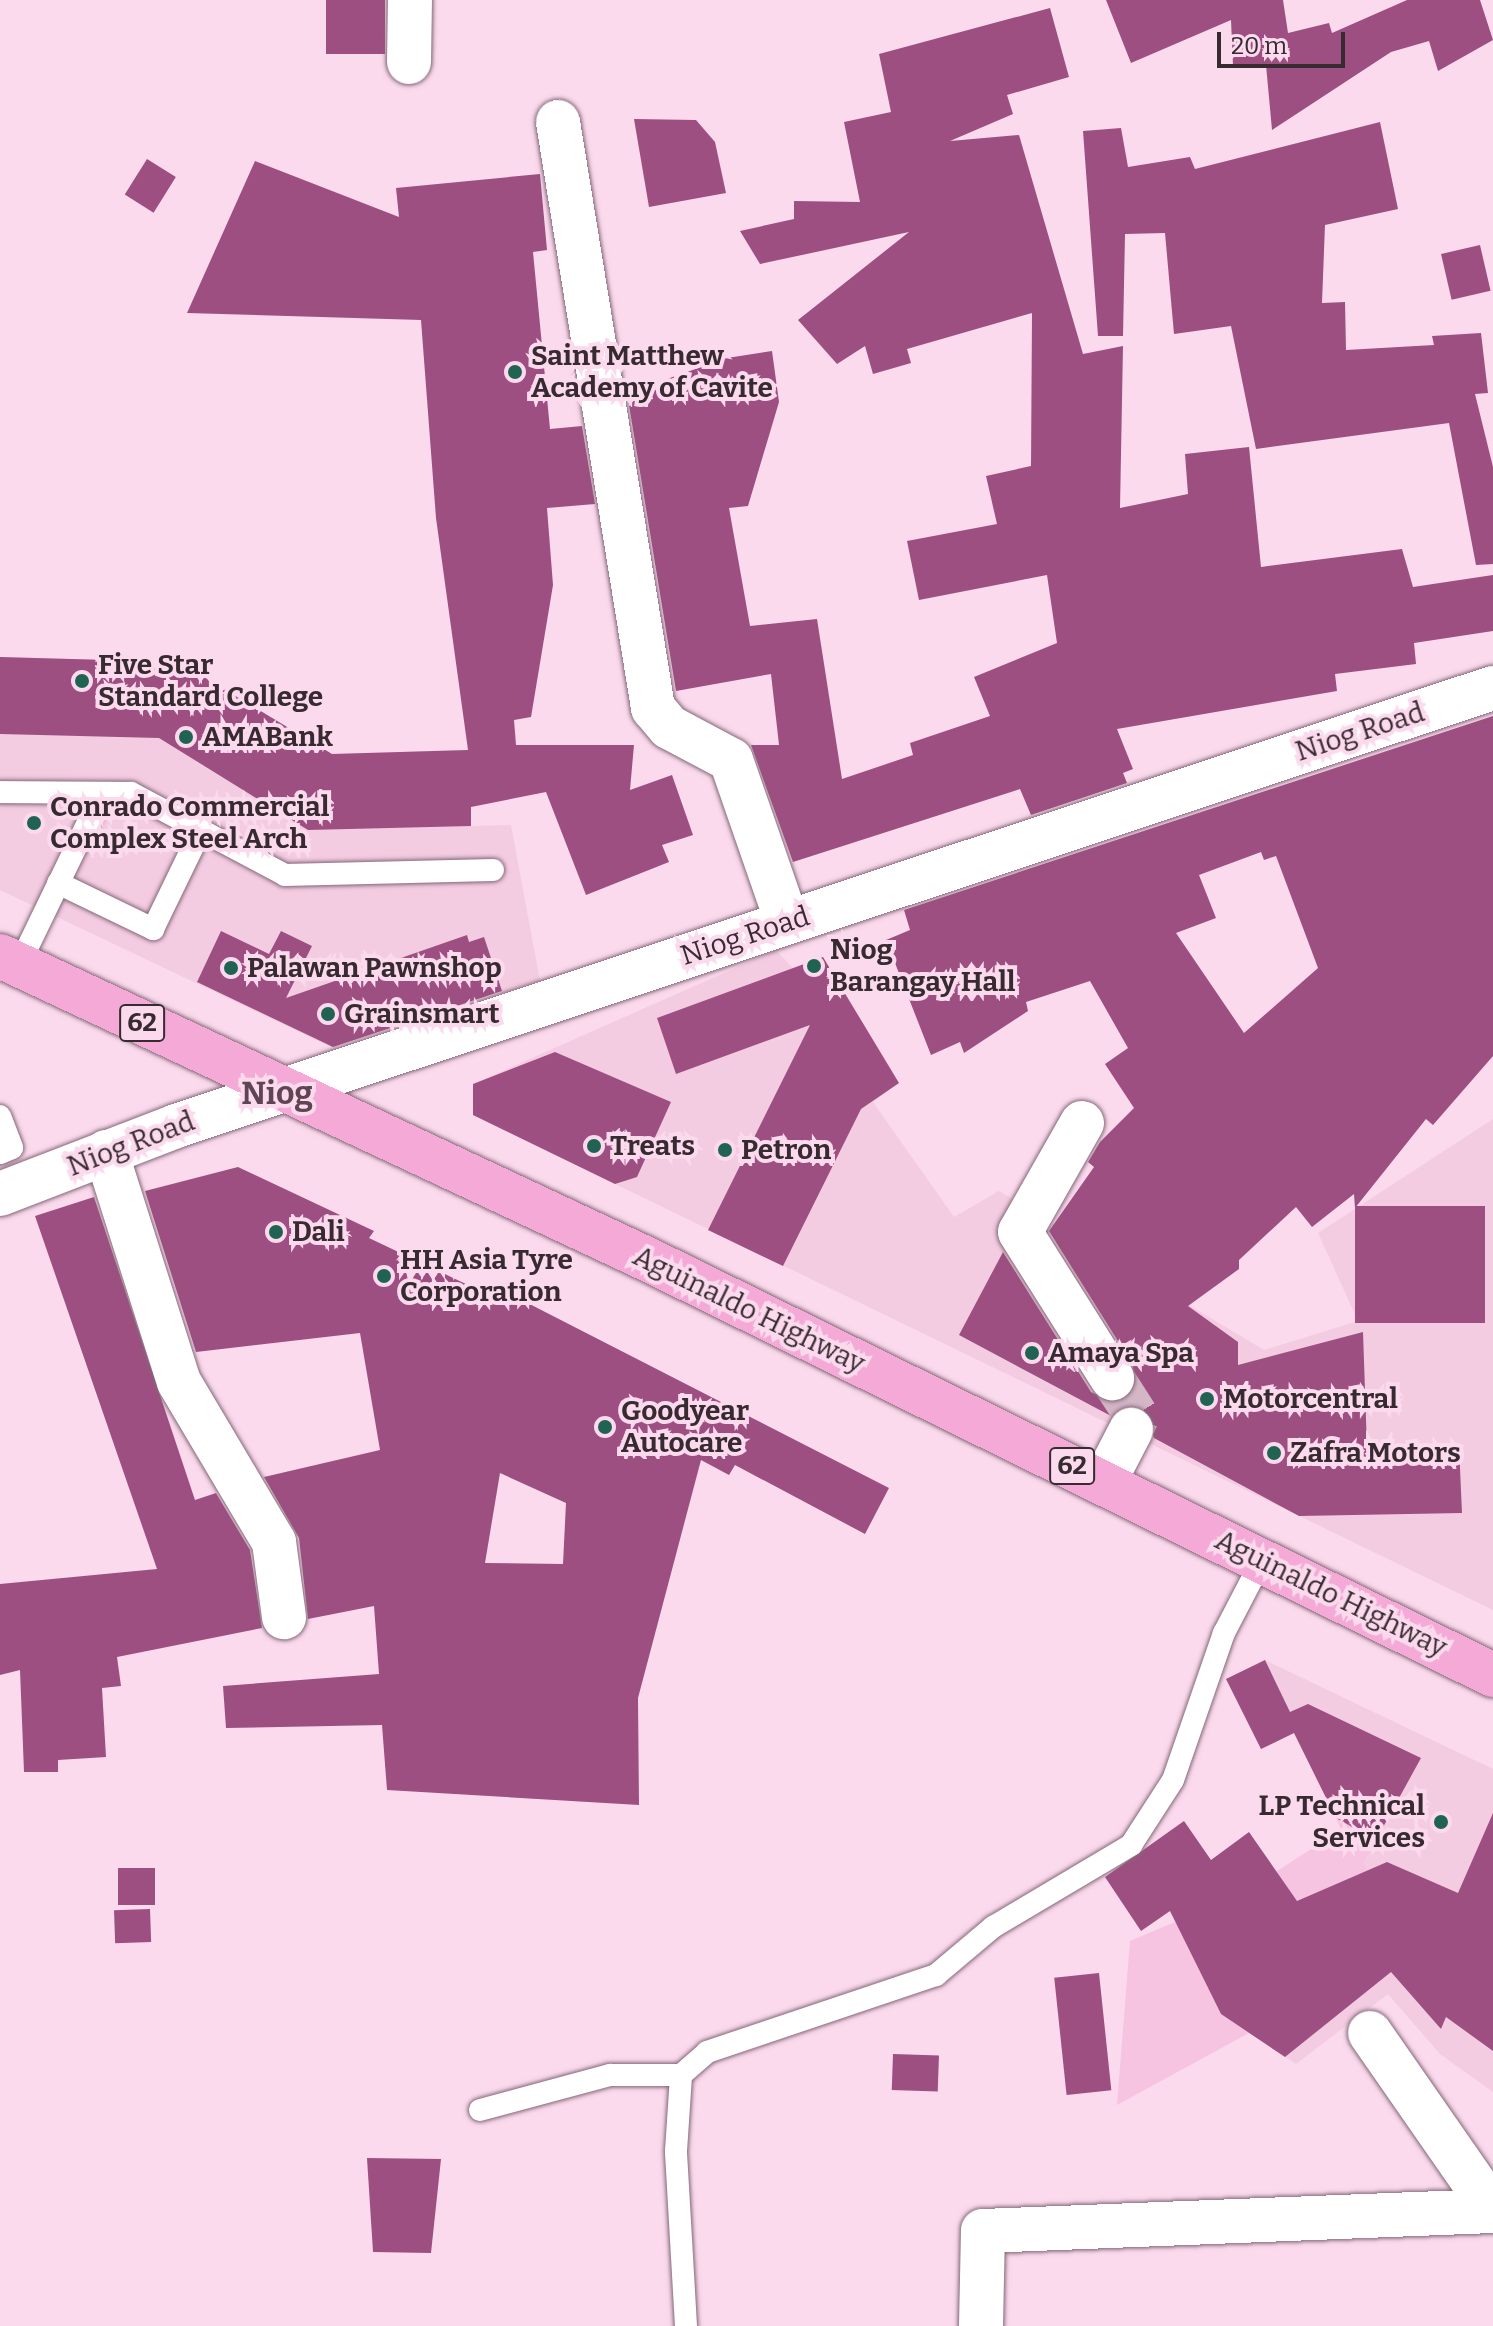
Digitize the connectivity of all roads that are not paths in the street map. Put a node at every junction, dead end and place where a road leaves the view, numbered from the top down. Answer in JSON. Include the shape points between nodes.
{"nodes":[{"id":1,"x":410,"y":0,"type":"edge"},
{"id":2,"x":409,"y":62,"type":"dead end"},
{"id":3,"x":558,"y":122,"type":"dead end"},
{"id":4,"x":1493,"y":688,"type":"edge"},
{"id":5,"x":0,"y":792,"type":"edge"},
{"id":6,"x":102,"y":793,"type":"junction"},
{"id":7,"x":201,"y":830,"type":"junction"},
{"id":8,"x":493,"y":870,"type":"dead end"},
{"id":9,"x":58,"y":883,"type":"junction"},
{"id":10,"x":787,"y":922,"type":"junction"},
{"id":11,"x":9,"y":960,"type":"edge"},
{"id":12,"x":284,"y":1090,"type":"junction"},
{"id":13,"x":0,"y":1116,"type":"edge"},
{"id":14,"x":1082,"y":1123,"type":"dead end"},
{"id":15,"x":106,"y":1152,"type":"junction"},
{"id":16,"x":0,"y":1153,"type":"edge"},
{"id":17,"x":0,"y":1194,"type":"edge"},
{"id":18,"x":1112,"y":1378,"type":"tunnel mouth"},
{"id":19,"x":1131,"y":1430,"type":"tunnel mouth"},
{"id":20,"x":1104,"y":1482,"type":"junction"},
{"id":21,"x":1262,"y":1560,"type":"junction"},
{"id":22,"x":284,"y":1617,"type":"dead end"},
{"id":23,"x":1493,"y":1675,"type":"edge"},
{"id":24,"x":1370,"y":2033,"type":"dead end"},
{"id":25,"x":681,"y":2075,"type":"junction"},
{"id":26,"x":480,"y":2110,"type":"dead end"},
{"id":27,"x":1493,"y":2210,"type":"edge"},
{"id":28,"x":686,"y":2326,"type":"edge"},
{"id":29,"x":981,"y":2326,"type":"edge"}],
"edges":[{"from":1,"to":2,"type":"street"},
{"from":3,"to":10,"type":"street","via":[[653,708],[669,727],[731,760]]},
{"from":4,"to":10,"type":"street","name":"Niog Road"},
{"from":5,"to":6,"type":"lane"},
{"from":6,"to":7,"type":"lane","via":[[131,793]]},
{"from":6,"to":9,"type":"lane"},
{"from":7,"to":8,"type":"lane","via":[[285,875]]},
{"from":7,"to":9,"type":"lane","via":[[153,929]]},
{"from":9,"to":11,"type":"lane"},
{"from":10,"to":12,"type":"street","name":"Niog Road"},
{"from":11,"to":12,"type":"highway","name":"Aguinaldo Highway","number":"62"},
{"from":12,"to":15,"type":"street","name":"Niog Road"},
{"from":12,"to":20,"type":"highway","name":"Aguinaldo Highway","number":"62"},
{"from":13,"to":16,"type":"lane","via":[[12,1148]]},
{"from":14,"to":18,"type":"street","via":[[1020,1232]]},
{"from":15,"to":17,"type":"street","name":"Niog Road"},
{"from":15,"to":22,"type":"street","via":[[179,1382],[274,1542]]},
{"from":19,"to":20,"type":"street"},
{"from":20,"to":21,"type":"highway","name":"Aguinaldo Highway","number":"62"},
{"from":21,"to":23,"type":"highway","name":"Aguinaldo Highway","number":"62"},
{"from":21,"to":25,"type":"lane","via":[[1224,1633],[1173,1780],[1131,1845],[993,1927],[936,1975],[707,2052]]},
{"from":24,"to":27,"type":"street"},
{"from":25,"to":26,"type":"lane","via":[[610,2075]]},
{"from":25,"to":28,"type":"lane","via":[[676,2151]]},
{"from":27,"to":29,"type":"street","via":[[983,2231]]}]}
